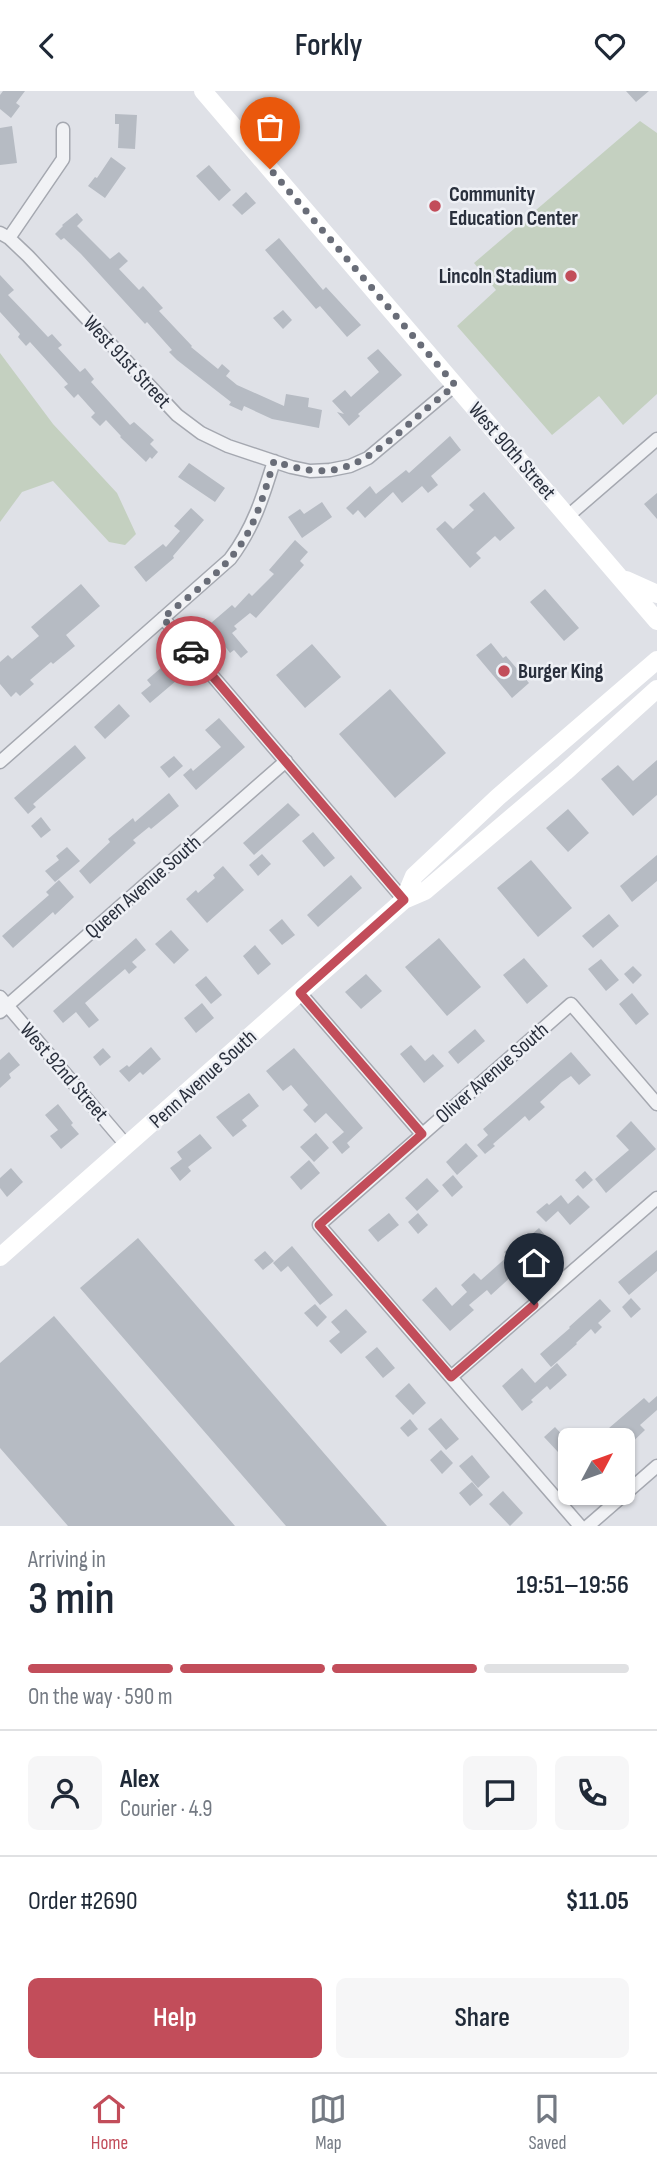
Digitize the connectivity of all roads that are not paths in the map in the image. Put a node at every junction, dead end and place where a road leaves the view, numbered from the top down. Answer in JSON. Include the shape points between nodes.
{"nodes":[{"id":1,"x":203,"y":91,"type":"edge"},
{"id":2,"x":63,"y":128,"type":"dead end"},
{"id":3,"x":4,"y":235,"type":"edge"},
{"id":4,"x":455,"y":385,"type":"junction"},
{"id":5,"x":657,"y":439,"type":"edge"},
{"id":6,"x":274,"y":461,"type":"junction"},
{"id":7,"x":568,"y":516,"type":"junction"},
{"id":8,"x":620,"y":577,"type":"junction"},
{"id":9,"x":657,"y":594,"type":"edge"},
{"id":10,"x":163,"y":618,"type":"junction"},
{"id":11,"x":657,"y":621,"type":"edge"},
{"id":12,"x":657,"y":660,"type":"edge"},
{"id":13,"x":657,"y":689,"type":"edge"},
{"id":14,"x":286,"y":761,"type":"junction"},
{"id":15,"x":0,"y":762,"type":"edge"},
{"id":16,"x":404,"y":900,"type":"junction"},
{"id":17,"x":300,"y":993,"type":"junction"},
{"id":18,"x":2,"y":1005,"type":"edge"},
{"id":19,"x":657,"y":1104,"type":"edge"},
{"id":20,"x":422,"y":1134,"type":"junction"},
{"id":21,"x":127,"y":1146,"type":"junction"},
{"id":22,"x":657,"y":1198,"type":"edge"},
{"id":23,"x":0,"y":1257,"type":"edge"},
{"id":24,"x":451,"y":1377,"type":"junction"},
{"id":25,"x":657,"y":1466,"type":"edge"},
{"id":26,"x":580,"y":1526,"type":"edge"},
{"id":27,"x":588,"y":1526,"type":"edge"}],
"edges":[{"from":1,"to":4,"type":"main road","name":"West 90th Street"},
{"from":2,"to":3,"type":"street","via":[[63,159]]},
{"from":3,"to":6,"type":"street","name":"West 91st Street","via":[[177,415],[228,446]]},
{"from":4,"to":6,"type":"street","name":"West 91st Street","via":[[376,452],[350,466],[310,471]]},
{"from":4,"to":7,"type":"main road","name":"West 90th Street"},
{"from":5,"to":7,"type":"street"},
{"from":6,"to":10,"type":"street","via":[[244,540],[230,559]]},
{"from":7,"to":8,"type":"main road","name":"West 90th Street"},
{"from":8,"to":9,"type":"main road"},
{"from":8,"to":11,"type":"main road","name":"West 90th Street"},
{"from":10,"to":14,"type":"street"},
{"from":10,"to":15,"type":"street"},
{"from":12,"to":16,"type":"main road","name":"Penn Avenue South","via":[[414,876]]},
{"from":13,"to":16,"type":"main road","name":"Penn Avenue South","via":[[425,891]]},
{"from":14,"to":16,"type":"street"},
{"from":14,"to":18,"type":"street","name":"Queen Avenue South"},
{"from":16,"to":17,"type":"main road","name":"Penn Avenue South"},
{"from":17,"to":20,"type":"street"},
{"from":17,"to":21,"type":"main road","name":"Penn Avenue South"},
{"from":18,"to":21,"type":"street","name":"West 92nd Street"},
{"from":19,"to":20,"type":"street","name":"Oliver Avenue South","via":[[571,1004]]},
{"from":20,"to":24,"type":"street","name":"Oliver Avenue South","via":[[319,1225]]},
{"from":21,"to":23,"type":"main road","name":"Penn Avenue South"},
{"from":22,"to":24,"type":"street"},
{"from":24,"to":26,"type":"street"},
{"from":25,"to":27,"type":"street"}]}
